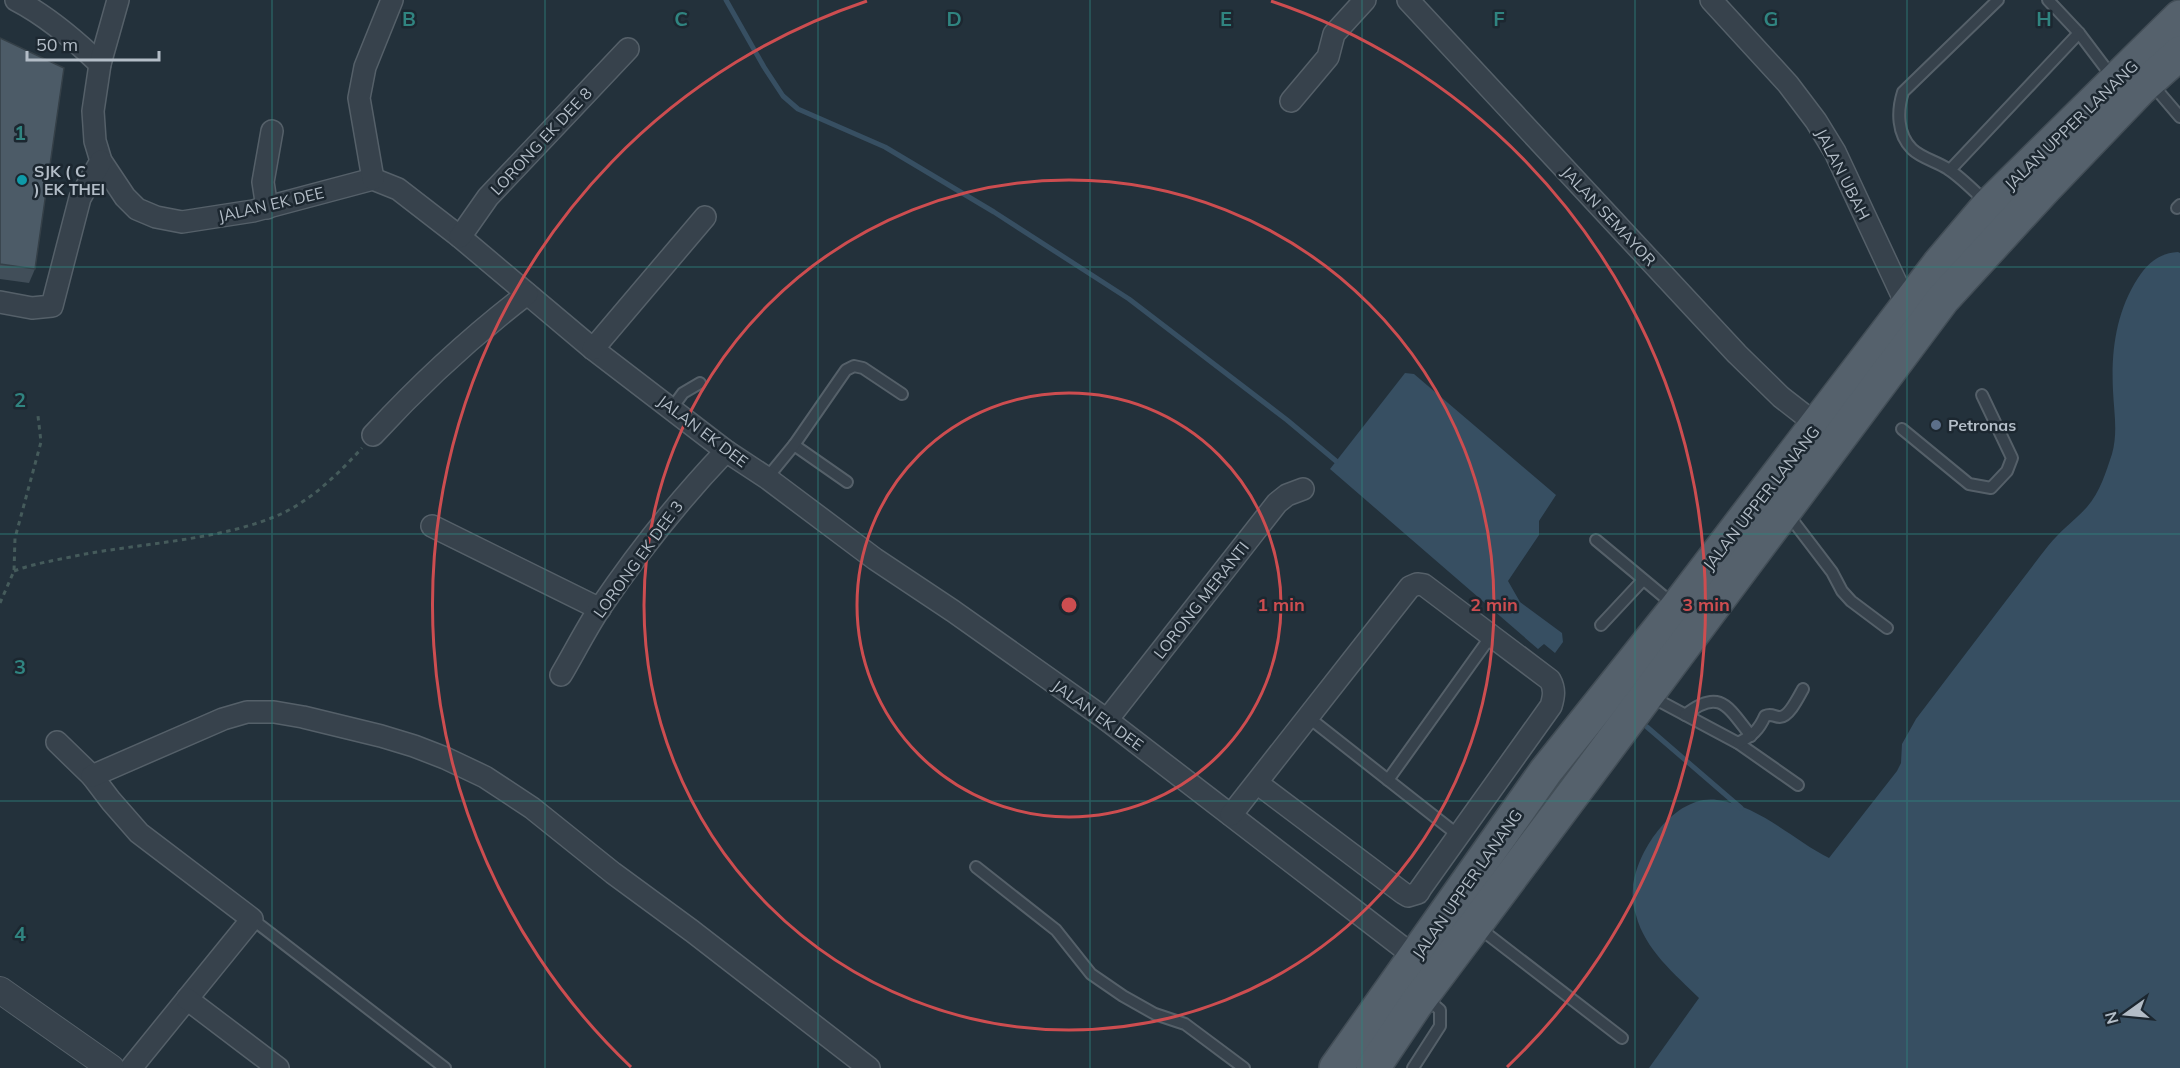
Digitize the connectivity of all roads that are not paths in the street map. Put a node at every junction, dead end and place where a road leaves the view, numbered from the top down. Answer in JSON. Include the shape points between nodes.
{"nodes":[{"id":1,"x":16,"y":0,"type":"edge"},
{"id":2,"x":118,"y":0,"type":"edge"},
{"id":3,"x":392,"y":0,"type":"edge"},
{"id":4,"x":1365,"y":0,"type":"edge"},
{"id":5,"x":1408,"y":0,"type":"edge"},
{"id":6,"x":1711,"y":0,"type":"edge"},
{"id":7,"x":1998,"y":0,"type":"edge"},
{"id":8,"x":2048,"y":0,"type":"edge"},
{"id":9,"x":2180,"y":16,"type":"edge"},
{"id":10,"x":2079,"y":33,"type":"junction"},
{"id":11,"x":628,"y":49,"type":"dead end"},
{"id":12,"x":2180,"y":52,"type":"edge"},
{"id":13,"x":100,"y":64,"type":"junction"},
{"id":14,"x":2149,"y":80,"type":"junction"},
{"id":15,"x":2116,"y":81,"type":"junction"},
{"id":16,"x":1291,"y":101,"type":"dead end"},
{"id":17,"x":2180,"y":117,"type":"edge"},
{"id":18,"x":272,"y":131,"type":"dead end"},
{"id":19,"x":101,"y":161,"type":"junction"},
{"id":20,"x":1950,"y":170,"type":"junction"},
{"id":21,"x":373,"y":179,"type":"junction"},
{"id":22,"x":1989,"y":205,"type":"junction"},
{"id":23,"x":267,"y":208,"type":"junction"},
{"id":24,"x":705,"y":216,"type":"dead end"},
{"id":25,"x":460,"y":237,"type":"junction"},
{"id":26,"x":527,"y":294,"type":"junction"},
{"id":27,"x":0,"y":302,"type":"edge"},
{"id":28,"x":1907,"y":306,"type":"junction"},
{"id":29,"x":593,"y":349,"type":"junction"},
{"id":30,"x":700,"y":383,"type":"dead end"},
{"id":31,"x":902,"y":394,"type":"dead end"},
{"id":32,"x":1982,"y":394,"type":"dead end"},
{"id":33,"x":672,"y":408,"type":"junction"},
{"id":34,"x":1817,"y":425,"type":"junction"},
{"id":35,"x":1902,"y":429,"type":"dead end"},
{"id":36,"x":373,"y":435,"type":"road end"},
{"id":37,"x":794,"y":445,"type":"junction"},
{"id":38,"x":726,"y":450,"type":"junction"},
{"id":39,"x":767,"y":478,"type":"junction"},
{"id":40,"x":847,"y":482,"type":"dead end"},
{"id":41,"x":1303,"y":489,"type":"dead end"},
{"id":42,"x":1785,"y":511,"type":"junction"},
{"id":43,"x":432,"y":526,"type":"dead end"},
{"id":44,"x":1596,"y":540,"type":"dead end"},
{"id":45,"x":1643,"y":579,"type":"junction"},
{"id":46,"x":1677,"y":608,"type":"junction"},
{"id":47,"x":600,"y":609,"type":"junction"},
{"id":48,"x":1601,"y":625,"type":"dead end"},
{"id":49,"x":1887,"y":628,"type":"dead end"},
{"id":50,"x":1491,"y":636,"type":"junction"},
{"id":51,"x":561,"y":675,"type":"dead end"},
{"id":52,"x":1803,"y":689,"type":"dead end"},
{"id":53,"x":1647,"y":694,"type":"junction"},
{"id":54,"x":1685,"y":715,"type":"junction"},
{"id":55,"x":1308,"y":717,"type":"junction"},
{"id":56,"x":1107,"y":720,"type":"junction"},
{"id":57,"x":1750,"y":736,"type":"junction"},
{"id":58,"x":57,"y":742,"type":"dead end"},
{"id":59,"x":1738,"y":743,"type":"junction"},
{"id":60,"x":1519,"y":752,"type":"junction"},
{"id":61,"x":1546,"y":771,"type":"junction"},
{"id":62,"x":92,"y":776,"type":"junction"},
{"id":63,"x":1388,"y":780,"type":"junction"},
{"id":64,"x":1257,"y":783,"type":"junction"},
{"id":65,"x":1798,"y":785,"type":"dead end"},
{"id":66,"x":1231,"y":815,"type":"junction"},
{"id":67,"x":1458,"y":834,"type":"junction"},
{"id":68,"x":976,"y":867,"type":"dead end"},
{"id":69,"x":252,"y":919,"type":"junction"},
{"id":70,"x":1475,"y":925,"type":"junction"},
{"id":71,"x":1415,"y":957,"type":"junction"},
{"id":72,"x":0,"y":990,"type":"edge"},
{"id":73,"x":1423,"y":996,"type":"junction"},
{"id":74,"x":187,"y":999,"type":"junction"},
{"id":75,"x":1622,"y":1038,"type":"dead end"},
{"id":76,"x":1379,"y":1063,"type":"edge"},
{"id":77,"x":864,"y":1067,"type":"edge"},
{"id":78,"x":111,"y":1068,"type":"edge"},
{"id":79,"x":131,"y":1068,"type":"edge"},
{"id":80,"x":278,"y":1068,"type":"edge"},
{"id":81,"x":445,"y":1068,"type":"edge"},
{"id":82,"x":1244,"y":1068,"type":"edge"},
{"id":83,"x":1336,"y":1068,"type":"edge"},
{"id":84,"x":1413,"y":1068,"type":"edge"}],
"edges":[{"from":1,"to":13,"type":"street","via":[[78,42]]},
{"from":2,"to":13,"type":"street","name":"JALAN EK DEE"},
{"from":3,"to":21,"type":"street","via":[[365,67],[359,98]]},
{"from":4,"to":16,"type":"street","via":[[1334,34],[1328,57]]},
{"from":5,"to":34,"type":"street","name":"JALAN SEMAYOR","via":[[1737,354],[1780,397]]},
{"from":6,"to":28,"type":"street","name":"JALAN UBAH","via":[[1788,84],[1816,121]]},
{"from":7,"to":20,"type":"lane","via":[[1903,92],[1898,107],[1904,136],[1912,149]]},
{"from":8,"to":10,"type":"lane"},
{"from":9,"to":15,"type":"main road","name":"JALAN UPPER LANANG"},
{"from":10,"to":15,"type":"lane"},
{"from":10,"to":20,"type":"lane"},
{"from":11,"to":25,"type":"street","name":"LORONG EK DEE 8","via":[[488,197]]},
{"from":12,"to":14,"type":"main road","name":"JALAN UPPER LANANG"},
{"from":13,"to":19,"type":"street","name":"JALAN EK DEE","via":[[93,111]]},
{"from":14,"to":17,"type":"lane"},
{"from":14,"to":42,"type":"main road","name":"JALAN UPPER LANANG","via":[[1944,299]]},
{"from":15,"to":22,"type":"main road","name":"JALAN UPPER LANANG"},
{"from":18,"to":23,"type":"street","via":[[263,182]]},
{"from":19,"to":23,"type":"street","name":"JALAN EK DEE","via":[[125,197],[137,209],[156,217],[182,222]]},
{"from":19,"to":27,"type":"street","via":[[80,198],[52,306],[32,308]]},
{"from":20,"to":22,"type":"lane"},
{"from":21,"to":23,"type":"street","name":"JALAN EK DEE"},
{"from":21,"to":25,"type":"street","name":"JALAN EK DEE","via":[[398,189]]},
{"from":22,"to":28,"type":"main road","name":"JALAN UPPER LANANG"},
{"from":24,"to":29,"type":"street"},
{"from":25,"to":26,"type":"street","name":"JALAN EK DEE"},
{"from":26,"to":29,"type":"street","name":"JALAN EK DEE"},
{"from":26,"to":36,"type":"street","via":[[426,380]]},
{"from":28,"to":34,"type":"main road","name":"JALAN UPPER LANANG"},
{"from":29,"to":33,"type":"street","name":"JALAN EK DEE"},
{"from":30,"to":33,"type":"lane","via":[[683,393]]},
{"from":31,"to":37,"type":"lane","via":[[854,366],[846,370]]},
{"from":32,"to":35,"type":"lane","via":[[2012,458],[2007,471],[1991,488],[1969,484]]},
{"from":33,"to":38,"type":"street","name":"JALAN EK DEE"},
{"from":34,"to":46,"type":"main road","name":"JALAN UPPER LANANG"},
{"from":37,"to":39,"type":"lane"},
{"from":37,"to":40,"type":"lane"},
{"from":38,"to":39,"type":"street","name":"JALAN EK DEE"},
{"from":38,"to":47,"type":"street","name":"LORONG EK DEE 3","via":[[667,517]]},
{"from":39,"to":56,"type":"street","name":"JALAN EK DEE","via":[[875,559]]},
{"from":41,"to":56,"type":"street","name":"LORONG MERANTI","via":[[1277,503]]},
{"from":42,"to":49,"type":"lane","via":[[1842,591]]},
{"from":42,"to":53,"type":"main road","name":"JALAN UPPER LANANG"},
{"from":43,"to":47,"type":"street"},
{"from":44,"to":45,"type":"lane"},
{"from":45,"to":46,"type":"lane"},
{"from":45,"to":48,"type":"lane"},
{"from":46,"to":61,"type":"main road","name":"JALAN UPPER LANANG"},
{"from":47,"to":51,"type":"street","name":"LORONG EK DEE 3"},
{"from":50,"to":55,"type":"street","via":[[1424,585],[1413,585]]},
{"from":50,"to":60,"type":"street","via":[[1553,686],[1551,706]]},
{"from":50,"to":63,"type":"lane"},
{"from":52,"to":57,"type":"lane","via":[[1786,714],[1765,716],[1761,727]]},
{"from":53,"to":54,"type":"lane"},
{"from":53,"to":70,"type":"main road","name":"JALAN UPPER LANANG"},
{"from":54,"to":57,"type":"lane","via":[[1698,705],[1717,701],[1726,706]]},
{"from":54,"to":59,"type":"lane"},
{"from":55,"to":63,"type":"lane"},
{"from":55,"to":64,"type":"street"},
{"from":56,"to":66,"type":"street","name":"JALAN EK DEE"},
{"from":57,"to":59,"type":"lane"},
{"from":58,"to":62,"type":"street"},
{"from":59,"to":65,"type":"lane"},
{"from":60,"to":61,"type":"street"},
{"from":60,"to":67,"type":"street"},
{"from":61,"to":71,"type":"main road","name":"JALAN UPPER LANANG"},
{"from":62,"to":69,"type":"street","via":[[140,833]]},
{"from":62,"to":77,"type":"street","via":[[247,712],[303,717],[414,746],[485,777],[532,808]]},
{"from":63,"to":67,"type":"lane"},
{"from":64,"to":66,"type":"street"},
{"from":64,"to":67,"type":"street","via":[[1408,896],[1418,893]]},
{"from":66,"to":71,"type":"street","name":"JALAN EK DEE"},
{"from":68,"to":82,"type":"lane","via":[[1056,930],[1091,974],[1155,1014],[1185,1024]]},
{"from":69,"to":74,"type":"street"},
{"from":69,"to":81,"type":"lane"},
{"from":70,"to":73,"type":"main road","name":"JALAN UPPER LANANG"},
{"from":70,"to":75,"type":"lane"},
{"from":71,"to":83,"type":"main road","name":"JALAN UPPER LANANG"},
{"from":72,"to":78,"type":"street"},
{"from":73,"to":76,"type":"main road","name":"JALAN UPPER LANANG"},
{"from":73,"to":84,"type":"lane","via":[[1440,1010],[1440,1026]]},
{"from":74,"to":79,"type":"street"},
{"from":74,"to":80,"type":"street"}]}
